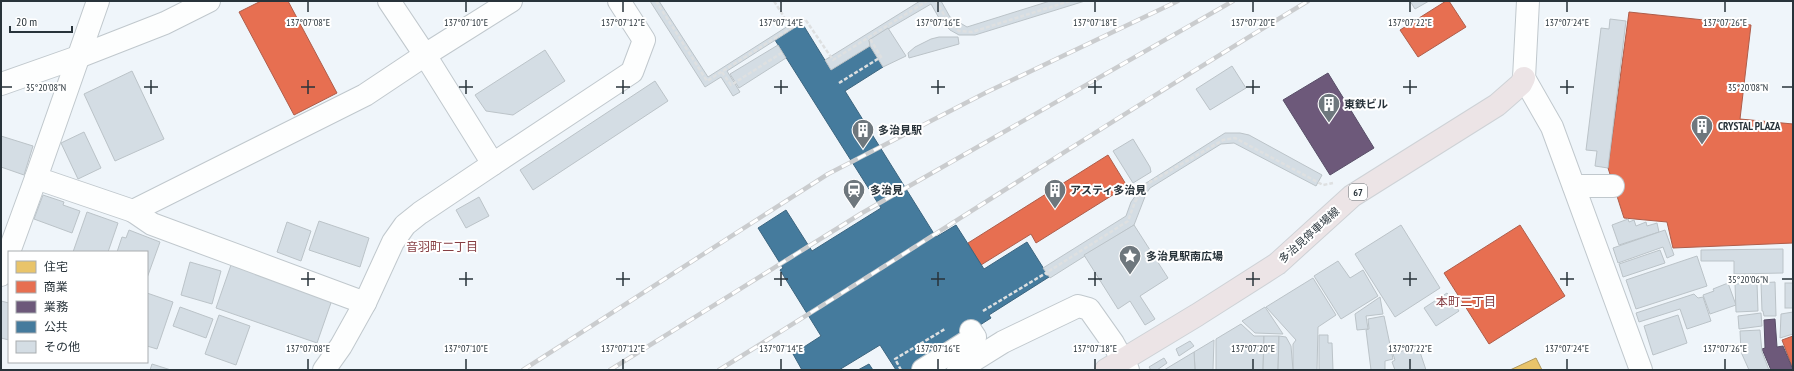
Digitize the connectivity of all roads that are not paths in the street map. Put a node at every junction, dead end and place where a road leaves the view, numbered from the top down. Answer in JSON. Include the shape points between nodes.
{"nodes":[{"id":1,"x":98,"y":1,"type":"edge"},
{"id":2,"x":209,"y":1,"type":"edge"},
{"id":3,"x":389,"y":1,"type":"edge"},
{"id":4,"x":511,"y":1,"type":"edge"},
{"id":5,"x":619,"y":1,"type":"edge"},
{"id":6,"x":1528,"y":1,"type":"edge"},
{"id":7,"x":425,"y":55,"type":"junction"},
{"id":8,"x":78,"y":57,"type":"junction"},
{"id":9,"x":1524,"y":78,"type":"junction"},
{"id":10,"x":1,"y":84,"type":"edge"},
{"id":11,"x":494,"y":164,"type":"junction"},
{"id":12,"x":36,"y":178,"type":"junction"},
{"id":13,"x":1574,"y":186,"type":"junction"},
{"id":14,"x":1613,"y":186,"type":"dead end"},
{"id":15,"x":133,"y":211,"type":"junction"},
{"id":16,"x":9,"y":251,"type":"edge"},
{"id":17,"x":8,"y":255,"type":"edge"},
{"id":18,"x":1,"y":275,"type":"edge"},
{"id":19,"x":365,"y":303,"type":"junction"},
{"id":20,"x":971,"y":331,"type":"dead end"},
{"id":21,"x":1119,"y":367,"type":"edge"},
{"id":22,"x":324,"y":370,"type":"edge"},
{"id":23,"x":923,"y":370,"type":"edge"},
{"id":24,"x":958,"y":370,"type":"edge"},
{"id":25,"x":1641,"y":370,"type":"edge"}],
"edges":[{"from":1,"to":8,"type":"street"},
{"from":2,"to":8,"type":"street","via":[[166,24]]},
{"from":3,"to":7,"type":"street"},
{"from":4,"to":7,"type":"street"},
{"from":5,"to":11,"type":"street","via":[[644,40],[632,72]]},
{"from":6,"to":9,"type":"street"},
{"from":7,"to":11,"type":"street"},
{"from":7,"to":15,"type":"street","via":[[366,95]]},
{"from":8,"to":10,"type":"street"},
{"from":8,"to":12,"type":"street"},
{"from":9,"to":13,"type":"street","via":[[1552,127]]},
{"from":9,"to":21,"type":"main road","name":"多治見停車場線","number":"67","via":[[1521,84],[1497,105],[1352,196],[1277,264]]},
{"from":11,"to":19,"type":"street","via":[[405,225],[393,242]]},
{"from":12,"to":15,"type":"street"},
{"from":12,"to":16,"type":"street"},
{"from":13,"to":14,"type":"street"},
{"from":13,"to":25,"type":"street"},
{"from":15,"to":19,"type":"street","via":[[152,224]]},
{"from":17,"to":18,"type":"street"},
{"from":19,"to":22,"type":"street"},
{"from":20,"to":23,"type":"street","via":[[975,337]]},
{"from":21,"to":24,"type":"street","via":[[1113,343],[1089,309],[1078,306],[1003,342]]}]}
